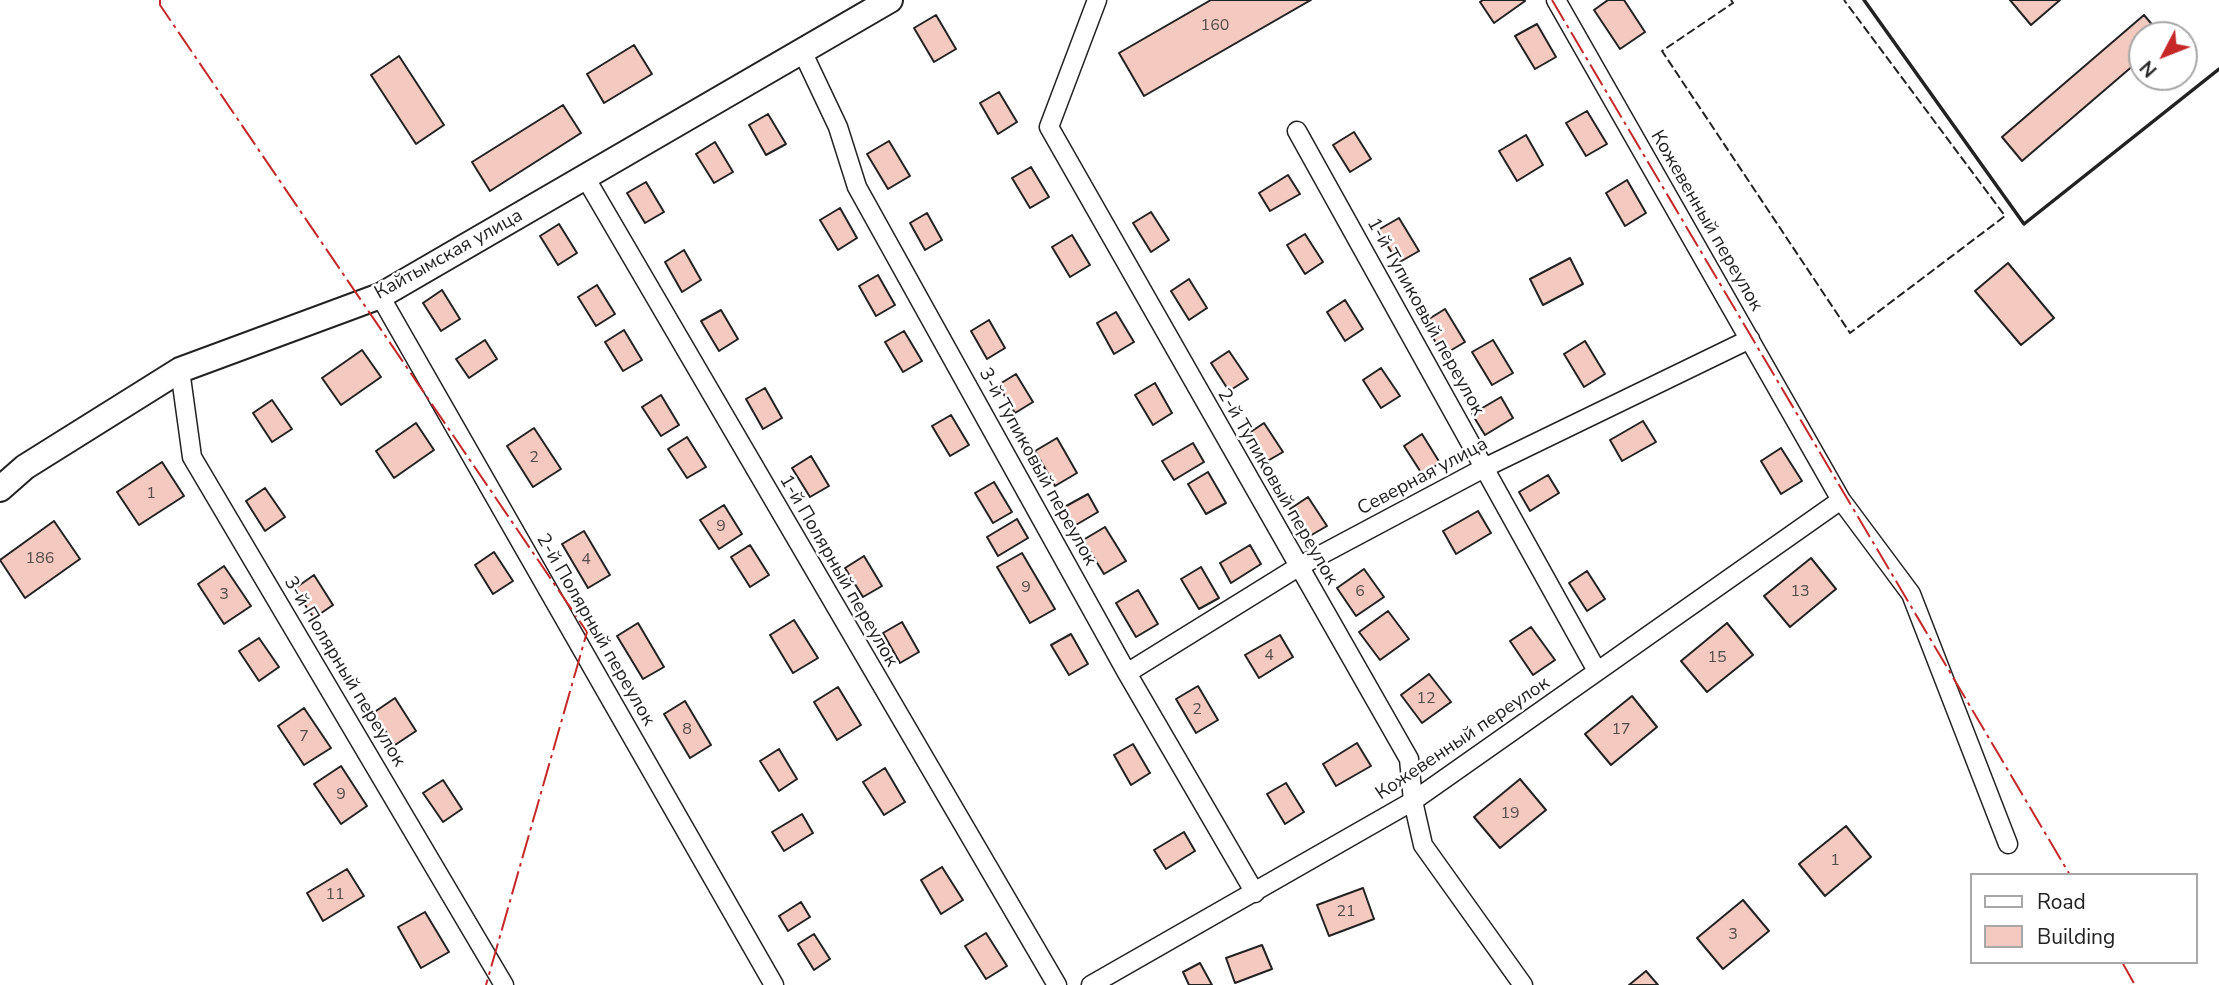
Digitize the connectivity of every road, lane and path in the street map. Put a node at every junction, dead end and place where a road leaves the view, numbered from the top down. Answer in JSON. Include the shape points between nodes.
{"nodes":[{"id":1,"x":890,"y":0,"type":"edge"},
{"id":2,"x":1097,"y":0,"type":"edge"},
{"id":3,"x":1556,"y":0,"type":"edge"},
{"id":4,"x":802,"y":51,"type":"junction"},
{"id":5,"x":1297,"y":131,"type":"dead end"},
{"id":6,"x":585,"y":177,"type":"junction"},
{"id":7,"x":380,"y":296,"type":"junction"},
{"id":8,"x":1749,"y":339,"type":"junction"},
{"id":9,"x":180,"y":370,"type":"junction"},
{"id":10,"x":1484,"y":468,"type":"junction"},
{"id":11,"x":0,"y":489,"type":"edge"},
{"id":12,"x":1841,"y":500,"type":"junction"},
{"id":13,"x":1298,"y":567,"type":"junction"},
{"id":14,"x":1597,"y":671,"type":"junction"},
{"id":15,"x":1127,"y":673,"type":"junction"},
{"id":16,"x":1413,"y":801,"type":"junction"},
{"id":17,"x":2008,"y":844,"type":"dead end"},
{"id":18,"x":1255,"y":894,"type":"junction"},
{"id":19,"x":504,"y":985,"type":"edge"},
{"id":20,"x":774,"y":985,"type":"edge"},
{"id":21,"x":1057,"y":985,"type":"edge"},
{"id":22,"x":1091,"y":985,"type":"edge"},
{"id":23,"x":1523,"y":985,"type":"edge"}],
"edges":[{"from":1,"to":4,"type":"street","name":"Кайтымская улица"},
{"from":2,"to":13,"type":"street","name":"2-й Тупиковый переулок","via":[[1049,127]]},
{"from":3,"to":8,"type":"street","name":"Кожевенный переулок"},
{"from":4,"to":6,"type":"street","name":"Кайтымская улица"},
{"from":4,"to":15,"type":"street","name":"3-й Тупиковый переулок","via":[[838,127],[857,187]]},
{"from":5,"to":10,"type":"street","name":"1-й Тупиковый переулок"},
{"from":6,"to":7,"type":"street","name":"Кайтымская улица"},
{"from":6,"to":21,"type":"street","name":"1-й Полярный переулок"},
{"from":7,"to":9,"type":"street","name":"Кайтымская улица"},
{"from":7,"to":20,"type":"street","name":"2-й Полярный переулок"},
{"from":8,"to":10,"type":"street","name":"Северная улица"},
{"from":8,"to":12,"type":"street","name":"Кожевенный переулок"},
{"from":9,"to":11,"type":"street","name":"Кайтымская улица","via":[[25,467]]},
{"from":9,"to":19,"type":"street","name":"3-й Полярный переулок","via":[[192,457]]},
{"from":10,"to":13,"type":"street","name":"Северная улица"},
{"from":10,"to":14,"type":"street","name":"1-й Тупиковый переулок"},
{"from":12,"to":14,"type":"street","name":"Кожевенный переулок"},
{"from":12,"to":17,"type":"street","name":"Кожевенный переулок","via":[[1912,594]]},
{"from":13,"to":15,"type":"street","name":"Северная улица"},
{"from":13,"to":16,"type":"street","name":"2-й Тупиковый переулок","via":[[1409,759]]},
{"from":14,"to":16,"type":"street","name":"Кожевенный переулок"},
{"from":15,"to":18,"type":"street","name":"3-й Тупиковый переулок"},
{"from":16,"to":18,"type":"street","name":"Кожевенный переулок"},
{"from":16,"to":23,"type":"street","name":"2-й Тупиковый переулок","via":[[1423,845]]},
{"from":18,"to":22,"type":"street","name":"Кожевенный переулок"}]}
